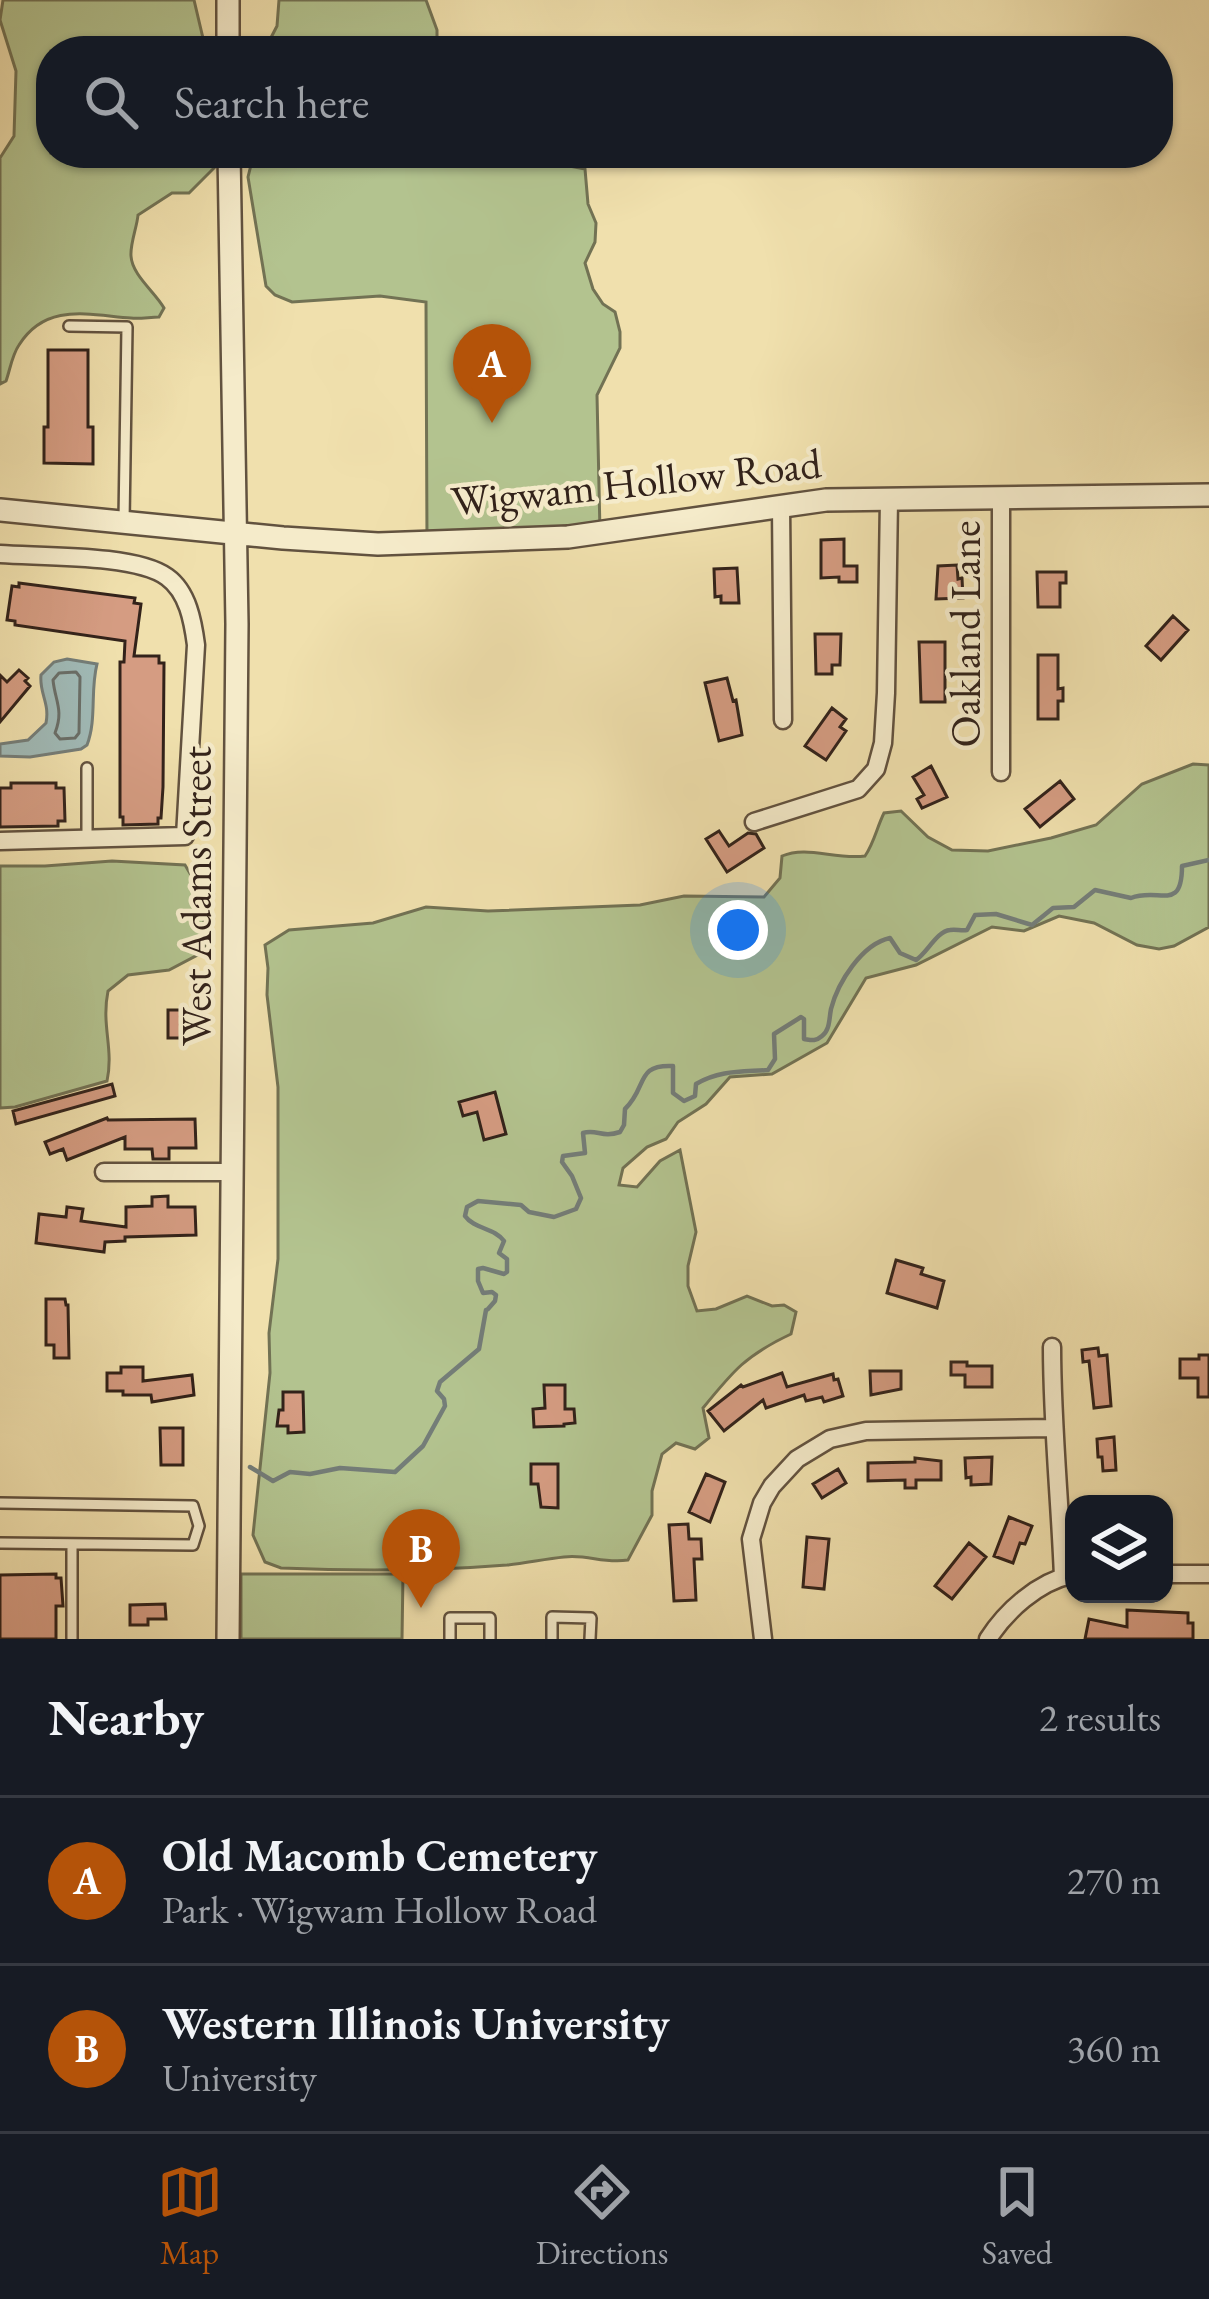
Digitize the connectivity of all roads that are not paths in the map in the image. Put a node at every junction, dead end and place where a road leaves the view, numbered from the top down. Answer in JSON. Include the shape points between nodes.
{"nodes":[{"id":1,"x":228,"y":0,"type":"edge"},
{"id":2,"x":228,"y":36,"type":"edge"},
{"id":3,"x":229,"y":168,"type":"edge"},
{"id":4,"x":68,"y":326,"type":"dead end"},
{"id":5,"x":1209,"y":495,"type":"edge"},
{"id":6,"x":1001,"y":496,"type":"junction"},
{"id":7,"x":889,"y":499,"type":"junction"},
{"id":8,"x":782,"y":506,"type":"junction"},
{"id":9,"x":0,"y":510,"type":"edge"},
{"id":10,"x":124,"y":522,"type":"junction"},
{"id":11,"x":236,"y":532,"type":"junction"},
{"id":12,"x":0,"y":554,"type":"edge"},
{"id":13,"x":783,"y":720,"type":"dead end"},
{"id":14,"x":87,"y":768,"type":"dead end"},
{"id":15,"x":1001,"y":772,"type":"dead end"},
{"id":16,"x":754,"y":822,"type":"dead end"},
{"id":17,"x":87,"y":839,"type":"junction"},
{"id":18,"x":0,"y":841,"type":"edge"},
{"id":19,"x":104,"y":1172,"type":"dead end"},
{"id":20,"x":234,"y":1172,"type":"junction"},
{"id":21,"x":1052,"y":1347,"type":"dead end"},
{"id":22,"x":1052,"y":1428,"type":"junction"},
{"id":23,"x":0,"y":1503,"type":"edge"},
{"id":24,"x":199,"y":1526,"type":"junction"},
{"id":25,"x":229,"y":1526,"type":"junction"},
{"id":26,"x":1065,"y":1542,"type":"edge"},
{"id":27,"x":0,"y":1543,"type":"edge"},
{"id":28,"x":72,"y":1544,"type":"junction"},
{"id":29,"x":1173,"y":1574,"type":"edge"},
{"id":30,"x":1209,"y":1574,"type":"edge"},
{"id":31,"x":1065,"y":1577,"type":"edge"},
{"id":32,"x":72,"y":1639,"type":"edge"},
{"id":33,"x":227,"y":1639,"type":"edge"},
{"id":34,"x":450,"y":1639,"type":"edge"},
{"id":35,"x":490,"y":1639,"type":"edge"},
{"id":36,"x":552,"y":1639,"type":"edge"},
{"id":37,"x":590,"y":1639,"type":"edge"},
{"id":38,"x":763,"y":1639,"type":"edge"},
{"id":39,"x":988,"y":1639,"type":"edge"}],
"edges":[{"from":1,"to":2,"type":"street"},
{"from":3,"to":11,"type":"street","name":"West Adams Street"},
{"from":4,"to":10,"type":"lane","via":[[127,327]]},
{"from":5,"to":6,"type":"street","name":"Wigwam Hollow Road"},
{"from":6,"to":7,"type":"street","name":"Wigwam Hollow Road"},
{"from":6,"to":15,"type":"street","name":"Oakland Lane"},
{"from":7,"to":8,"type":"street","name":"Wigwam Hollow Road"},
{"from":7,"to":16,"type":"street","via":[[886,693],[876,769],[858,789]]},
{"from":8,"to":11,"type":"street","name":"Wigwam Hollow Road","via":[[568,537],[378,544]]},
{"from":8,"to":13,"type":"street"},
{"from":9,"to":10,"type":"street","name":"Wigwam Hollow Road"},
{"from":10,"to":11,"type":"street","name":"Wigwam Hollow Road"},
{"from":11,"to":20,"type":"street","name":"West Adams Street"},
{"from":12,"to":17,"type":"street","via":[[143,565],[180,590],[193,621],[185,836]]},
{"from":14,"to":17,"type":"lane"},
{"from":17,"to":18,"type":"street"},
{"from":19,"to":20,"type":"street"},
{"from":20,"to":25,"type":"street","name":"West Adams Street"},
{"from":21,"to":22,"type":"street"},
{"from":22,"to":26,"type":"street"},
{"from":22,"to":38,"type":"street","via":[[866,1431],[830,1439],[797,1459],[772,1486],[751,1539]]},
{"from":23,"to":24,"type":"lane","via":[[193,1506]]},
{"from":24,"to":25,"type":"lane"},
{"from":24,"to":28,"type":"lane","via":[[193,1545]]},
{"from":25,"to":33,"type":"street","name":"West Adams Street"},
{"from":27,"to":28,"type":"lane"},
{"from":28,"to":32,"type":"lane"},
{"from":29,"to":30,"type":"street"},
{"from":31,"to":39,"type":"street","via":[[1011,1611]]},
{"from":34,"to":35,"type":"lane","via":[[450,1618],[490,1618]]},
{"from":36,"to":37,"type":"lane","via":[[552,1617],[591,1618]]}]}
